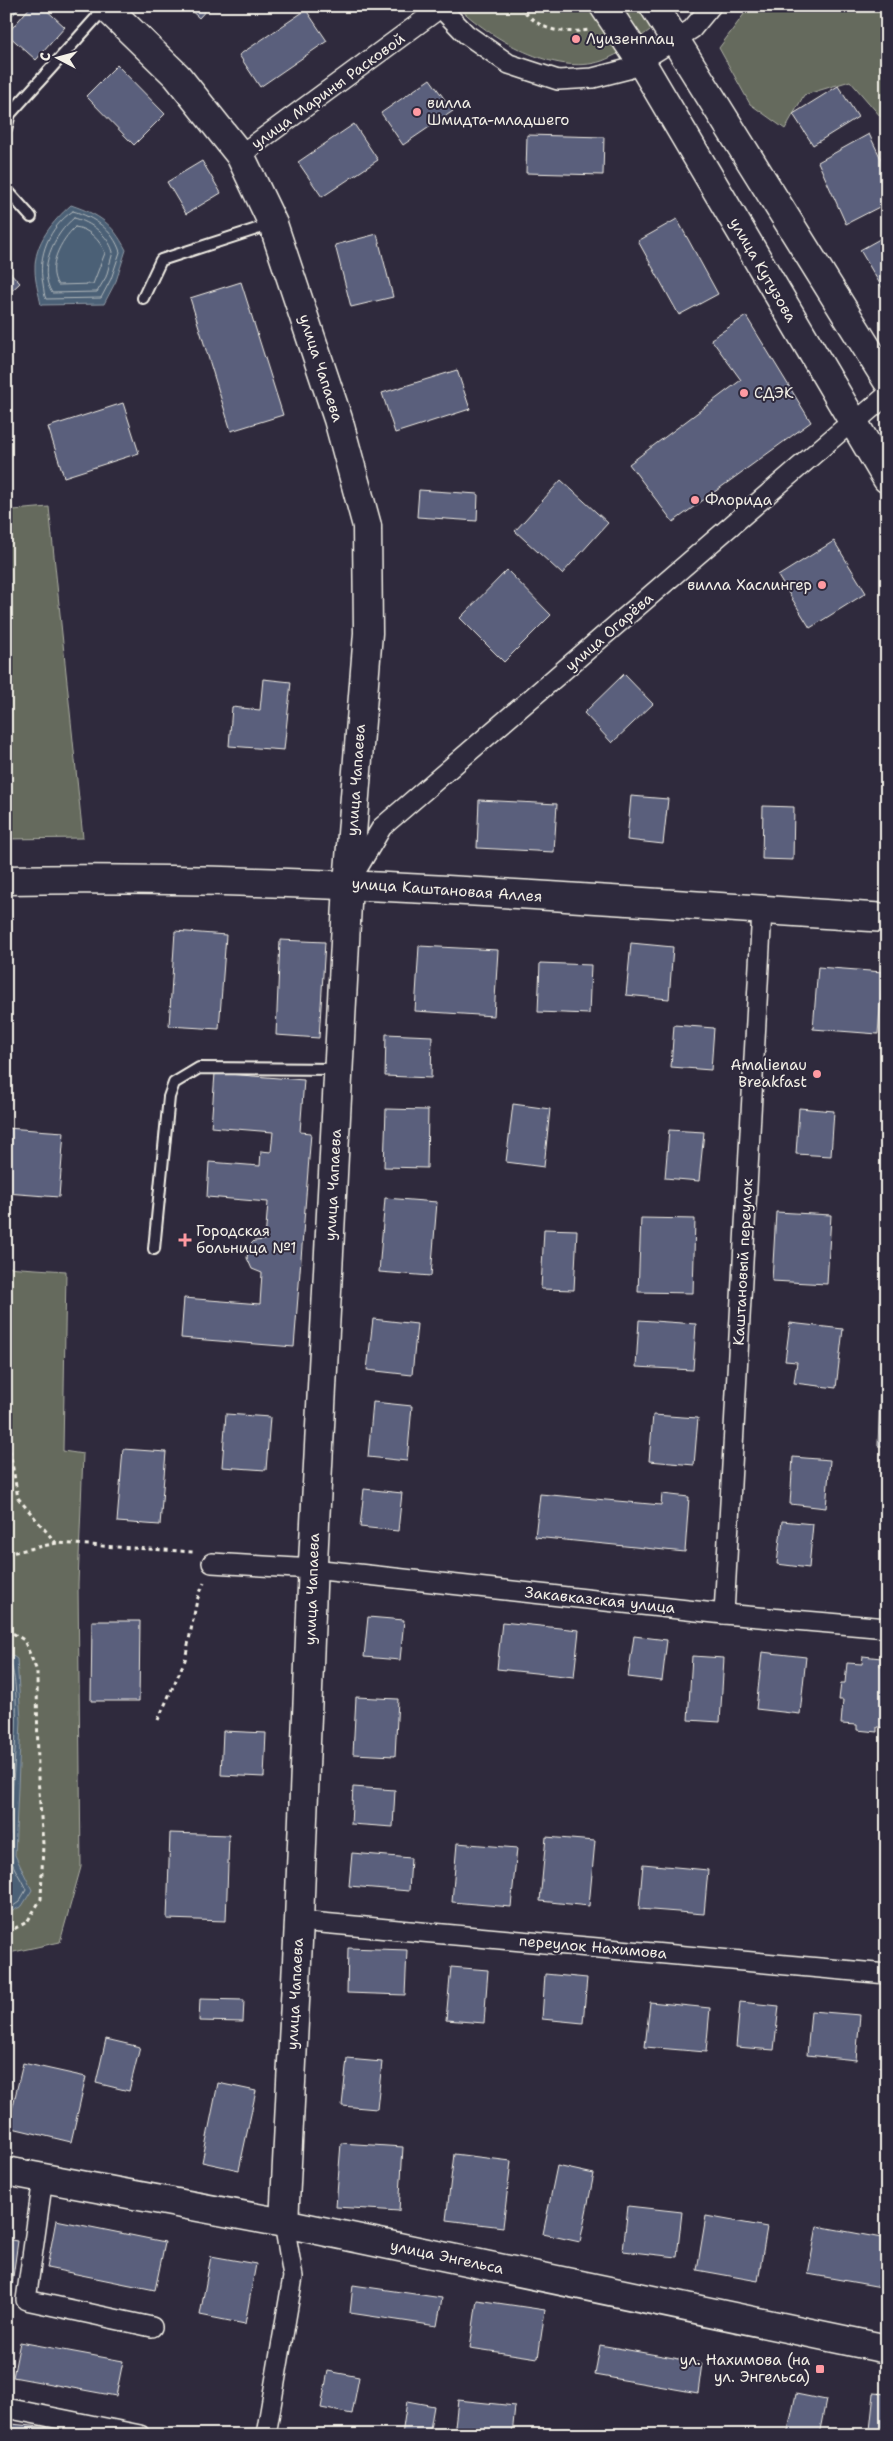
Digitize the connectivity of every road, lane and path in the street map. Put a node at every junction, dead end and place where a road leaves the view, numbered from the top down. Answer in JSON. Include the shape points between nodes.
{"nodes":[{"id":1,"x":520,"y":6,"type":"edge"},
{"id":2,"x":654,"y":6,"type":"edge"},
{"id":3,"x":711,"y":6,"type":"edge"},
{"id":4,"x":105,"y":7,"type":"edge"},
{"id":5,"x":439,"y":7,"type":"edge"},
{"id":6,"x":600,"y":18,"type":"edge"},
{"id":7,"x":676,"y":40,"type":"junction"},
{"id":8,"x":640,"y":60,"type":"junction"},
{"id":9,"x":6,"y":129,"type":"edge"},
{"id":10,"x":240,"y":155,"type":"junction"},
{"id":11,"x":6,"y":189,"type":"edge"},
{"id":12,"x":31,"y":217,"type":"dead end"},
{"id":13,"x":273,"y":224,"type":"junction"},
{"id":14,"x":143,"y":298,"type":"dead end"},
{"id":15,"x":887,"y":380,"type":"edge"},
{"id":16,"x":887,"y":394,"type":"edge"},
{"id":17,"x":853,"y":424,"type":"junction"},
{"id":18,"x":887,"y":479,"type":"edge"},
{"id":19,"x":6,"y":880,"type":"edge"},
{"id":20,"x":348,"y":884,"type":"junction"},
{"id":21,"x":762,"y":910,"type":"junction"},
{"id":22,"x":887,"y":918,"type":"edge"},
{"id":23,"x":338,"y":1069,"type":"junction"},
{"id":24,"x":154,"y":1249,"type":"dead end"},
{"id":25,"x":6,"y":1427,"type":"edge"},
{"id":26,"x":57,"y":1543,"type":"junction"},
{"id":27,"x":6,"y":1554,"type":"edge"},
{"id":28,"x":212,"y":1562,"type":"junction"},
{"id":29,"x":313,"y":1568,"type":"junction"},
{"id":30,"x":724,"y":1614,"type":"junction"},
{"id":31,"x":887,"y":1628,"type":"edge"},
{"id":32,"x":6,"y":1629,"type":"edge"},
{"id":33,"x":158,"y":1720,"type":"dead end"},
{"id":34,"x":299,"y":1921,"type":"junction"},
{"id":35,"x":6,"y":1933,"type":"edge"},
{"id":36,"x":887,"y":1974,"type":"edge"},
{"id":37,"x":6,"y":2171,"type":"edge"},
{"id":38,"x":43,"y":2178,"type":"junction"},
{"id":39,"x":284,"y":2223,"type":"junction"},
{"id":40,"x":152,"y":2327,"type":"dead end"},
{"id":41,"x":887,"y":2349,"type":"edge"},
{"id":42,"x":6,"y":2408,"type":"edge"},
{"id":43,"x":140,"y":2435,"type":"edge"},
{"id":44,"x":266,"y":2435,"type":"edge"}],
"edges":[{"from":1,"to":6,"type":"path","via":[[543,28],[571,33]]},
{"from":2,"to":7,"type":"street"},
{"from":3,"to":7,"type":"street","via":[[692,29]]},
{"from":4,"to":9,"type":"lane","via":[[10,114]]},
{"from":4,"to":10,"type":"street","name":"улица Чапаева","via":[[177,76]]},
{"from":5,"to":8,"type":"street","via":[[466,34],[509,64],[558,80],[593,78],[628,69]]},
{"from":5,"to":10,"type":"street","name":"улица Марины Расковой"},
{"from":6,"to":8,"type":"street","name":"улица Кутузова"},
{"from":7,"to":8,"type":"street"},
{"from":7,"to":15,"type":"street"},
{"from":8,"to":17,"type":"street","name":"улица Кутузова"},
{"from":10,"to":13,"type":"street","name":"улица Чапаева"},
{"from":11,"to":12,"type":"lane"},
{"from":13,"to":14,"type":"lane","via":[[161,260]]},
{"from":13,"to":20,"type":"street","name":"улица Чапаева","via":[[338,419],[367,526],[368,633]]},
{"from":16,"to":17,"type":"street","name":"улица Огарёва"},
{"from":17,"to":18,"type":"street","name":"улица Кутузова"},
{"from":17,"to":20,"type":"street","name":"улица Огарёва","via":[[834,436],[382,827]]},
{"from":19,"to":20,"type":"street","name":"улица Каштановая Аллея","via":[[108,878]]},
{"from":20,"to":21,"type":"street","name":"улица Каштановая Аллея"},
{"from":20,"to":23,"type":"street","name":"улица Чапаева"},
{"from":21,"to":22,"type":"street","name":"улица Каштановая Аллея"},
{"from":21,"to":30,"type":"street","name":"Каштановый переулок"},
{"from":23,"to":24,"type":"lane","via":[[199,1068],[174,1083],[169,1096]]},
{"from":23,"to":29,"type":"street","name":"улица Чапаева"},
{"from":25,"to":26,"type":"path","via":[[18,1498]]},
{"from":26,"to":27,"type":"path"},
{"from":26,"to":28,"type":"path","via":[[213,1554]]},
{"from":28,"to":29,"type":"street","name":"Закавказская улица"},
{"from":28,"to":33,"type":"path","via":[[197,1600],[185,1660]]},
{"from":29,"to":30,"type":"street","name":"Закавказская улица"},
{"from":29,"to":34,"type":"street","name":"улица Чапаева"},
{"from":30,"to":31,"type":"street","name":"Закавказская улица"},
{"from":32,"to":35,"type":"path","via":[[24,1640],[37,1671],[38,1778],[43,1844],[41,1899],[27,1922]]},
{"from":34,"to":36,"type":"street","name":"переулок Нахимова"},
{"from":34,"to":39,"type":"street","name":"улица Чапаева"},
{"from":37,"to":38,"type":"street","name":"улица Энгельса"},
{"from":38,"to":39,"type":"street","name":"улица Энгельса"},
{"from":38,"to":40,"type":"street","via":[[26,2300]]},
{"from":39,"to":41,"type":"street","name":"улица Энгельса"},
{"from":39,"to":44,"type":"street","name":"улица Чапаева","via":[[293,2277]]},
{"from":42,"to":43,"type":"street"}]}
